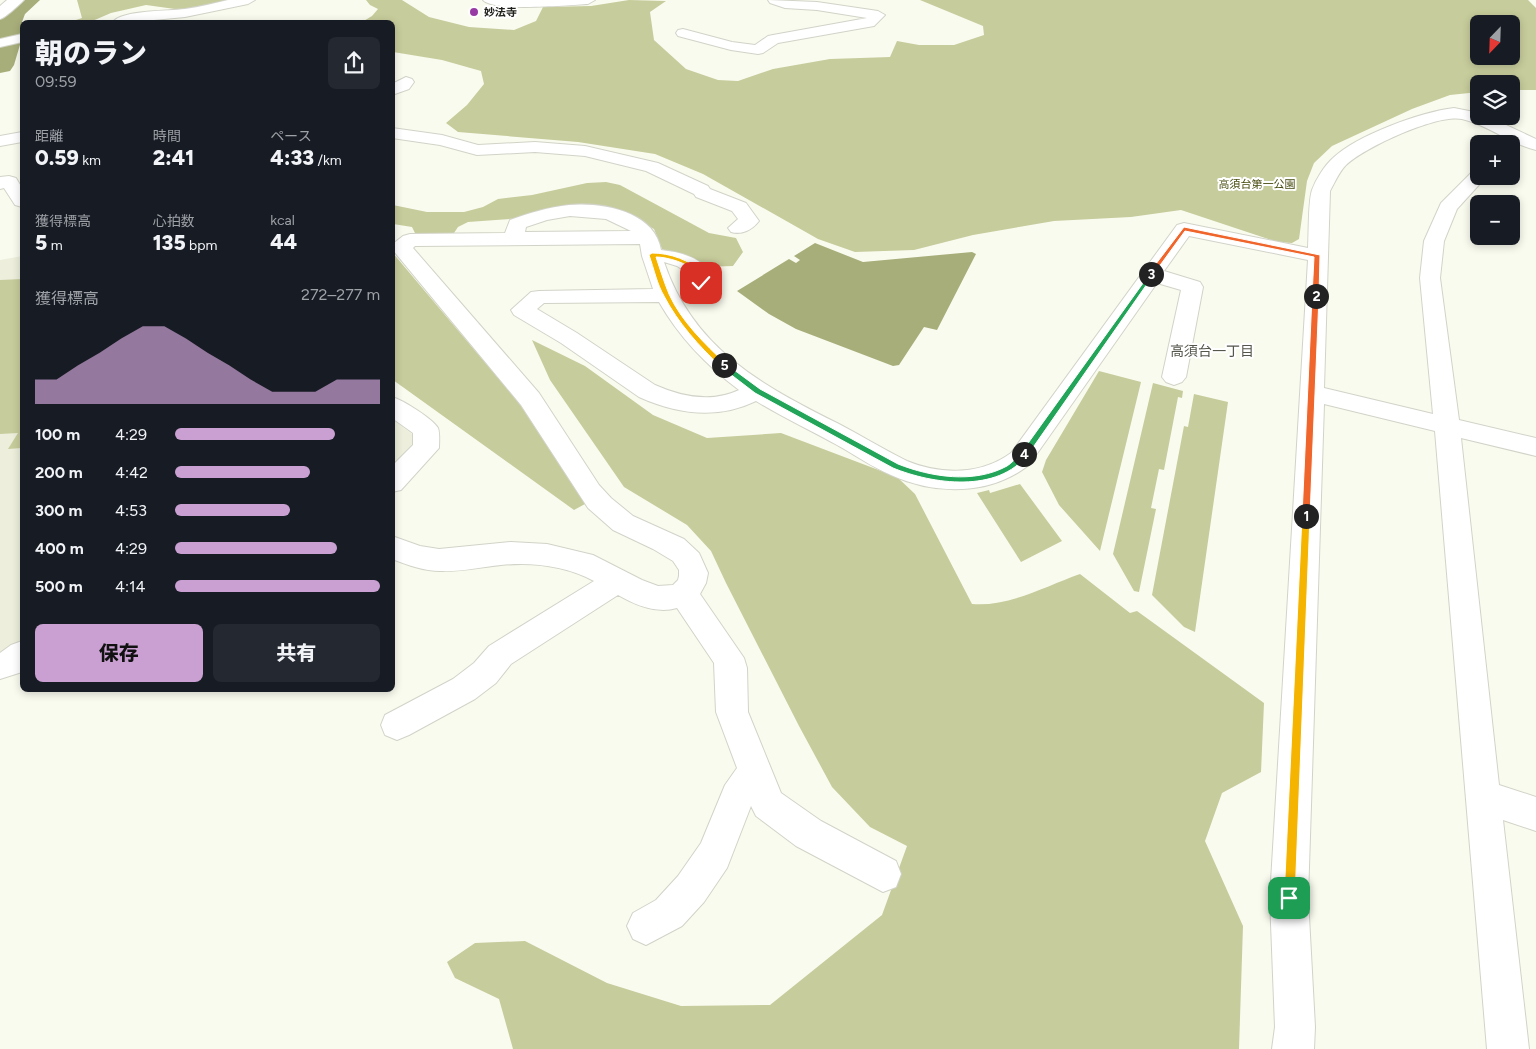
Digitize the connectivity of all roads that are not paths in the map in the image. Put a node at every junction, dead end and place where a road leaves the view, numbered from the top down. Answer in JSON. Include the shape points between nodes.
{"nodes":[{"id":1,"x":17,"y":0,"type":"edge"},
{"id":2,"x":248,"y":0,"type":"edge"},
{"id":3,"x":490,"y":0,"type":"edge"},
{"id":4,"x":588,"y":0,"type":"edge"},
{"id":5,"x":775,"y":0,"type":"edge"},
{"id":6,"x":222,"y":6,"type":"junction"},
{"id":7,"x":236,"y":14,"type":"dead end"},
{"id":8,"x":0,"y":15,"type":"edge"},
{"id":9,"x":126,"y":20,"type":"edge"},
{"id":10,"x":683,"y":33,"type":"dead end"},
{"id":11,"x":395,"y":133,"type":"edge"},
{"id":12,"x":20,"y":137,"type":"edge"},
{"id":13,"x":0,"y":141,"type":"edge"},
{"id":14,"x":1534,"y":144,"type":"edge"},
{"id":15,"x":1520,"y":151,"type":"edge"},
{"id":16,"x":0,"y":183,"type":"edge"},
{"id":17,"x":1470,"y":184,"type":"edge"},
{"id":18,"x":20,"y":197,"type":"edge"},
{"id":19,"x":738,"y":228,"type":"dead end"},
{"id":20,"x":649,"y":247,"type":"junction"},
{"id":21,"x":1318,"y":256,"type":"junction"},
{"id":22,"x":1151,"y":274,"type":"junction"},
{"id":23,"x":704,"y":287,"type":"dead end"},
{"id":24,"x":666,"y":295,"type":"junction"},
{"id":25,"x":1174,"y":377,"type":"dead end"},
{"id":26,"x":757,"y":391,"type":"junction"},
{"id":27,"x":1311,"y":392,"type":"junction"},
{"id":28,"x":395,"y":407,"type":"edge"},
{"id":29,"x":1447,"y":425,"type":"junction"},
{"id":30,"x":1536,"y":447,"type":"edge"},
{"id":31,"x":395,"y":480,"type":"edge"},
{"id":32,"x":395,"y":549,"type":"edge"},
{"id":33,"x":617,"y":581,"type":"junction"},
{"id":34,"x":683,"y":593,"type":"junction"},
{"id":35,"x":20,"y":656,"type":"edge"},
{"id":36,"x":0,"y":666,"type":"edge"},
{"id":37,"x":397,"y":725,"type":"dead end"},
{"id":38,"x":755,"y":770,"type":"junction"},
{"id":39,"x":1484,"y":798,"type":"junction"},
{"id":40,"x":1536,"y":814,"type":"edge"},
{"id":41,"x":883,"y":874,"type":"dead end"},
{"id":42,"x":646,"y":926,"type":"dead end"},
{"id":43,"x":1293,"y":1049,"type":"edge"},
{"id":44,"x":1508,"y":1049,"type":"edge"}],
"edges":[{"from":1,"to":8,"type":"street"},
{"from":2,"to":6,"type":"street"},
{"from":3,"to":4,"type":"street","via":[[516,3]]},
{"from":5,"to":10,"type":"street","via":[[878,15],[869,23],[773,39],[758,50]]},
{"from":6,"to":7,"type":"street"},
{"from":6,"to":9,"type":"street"},
{"from":11,"to":19,"type":"street","via":[[442,140],[477,150],[535,147],[585,151],[652,167],[739,207],[749,221]]},
{"from":12,"to":13,"type":"street"},
{"from":14,"to":15,"type":"street"},
{"from":14,"to":21,"type":"street","via":[[1477,119],[1454,113],[1366,143],[1339,161],[1321,191]]},
{"from":16,"to":18,"type":"street","via":[[8,182]]},
{"from":17,"to":29,"type":"street","via":[[1448,207],[1434,241],[1430,278]]},
{"from":20,"to":23,"type":"street","via":[[692,266],[700,273],[699,280]]},
{"from":20,"to":24,"type":"street"},
{"from":20,"to":34,"type":"street","via":[[633,237],[410,240],[401,246],[530,399],[600,505],[623,523],[663,541],[687,557],[693,576]]},
{"from":21,"to":22,"type":"street","via":[[1184,229]]},
{"from":21,"to":27,"type":"street"},
{"from":22,"to":25,"type":"street","via":[[1192,287]]},
{"from":22,"to":26,"type":"street","via":[[1027,451],[1011,467],[993,474],[955,480],[917,474],[895,466]]},
{"from":24,"to":26,"type":"street","via":[[711,354]]},
{"from":24,"to":26,"type":"street","via":[[539,296],[522,310],[659,397],[688,404],[715,405],[735,402]]},
{"from":27,"to":29,"type":"street"},
{"from":27,"to":43,"type":"street","via":[[1289,898],[1295,1027]]},
{"from":28,"to":31,"type":"street","via":[[426,430],[426,448]]},
{"from":29,"to":30,"type":"street"},
{"from":29,"to":39,"type":"street"},
{"from":32,"to":33,"type":"street","via":[[439,560],[512,553],[560,558],[593,567]]},
{"from":33,"to":34,"type":"street","via":[[650,596],[669,597]]},
{"from":33,"to":37,"type":"street","via":[[500,655],[464,690]]},
{"from":34,"to":38,"type":"street","via":[[728,658],[732,712]]},
{"from":35,"to":36,"type":"street"},
{"from":38,"to":41,"type":"street","via":[[768,804],[841,852]]},
{"from":38,"to":42,"type":"street","via":[[737,797],[714,855],[691,889],[669,913]]},
{"from":39,"to":40,"type":"street"},
{"from":39,"to":44,"type":"street"}]}
